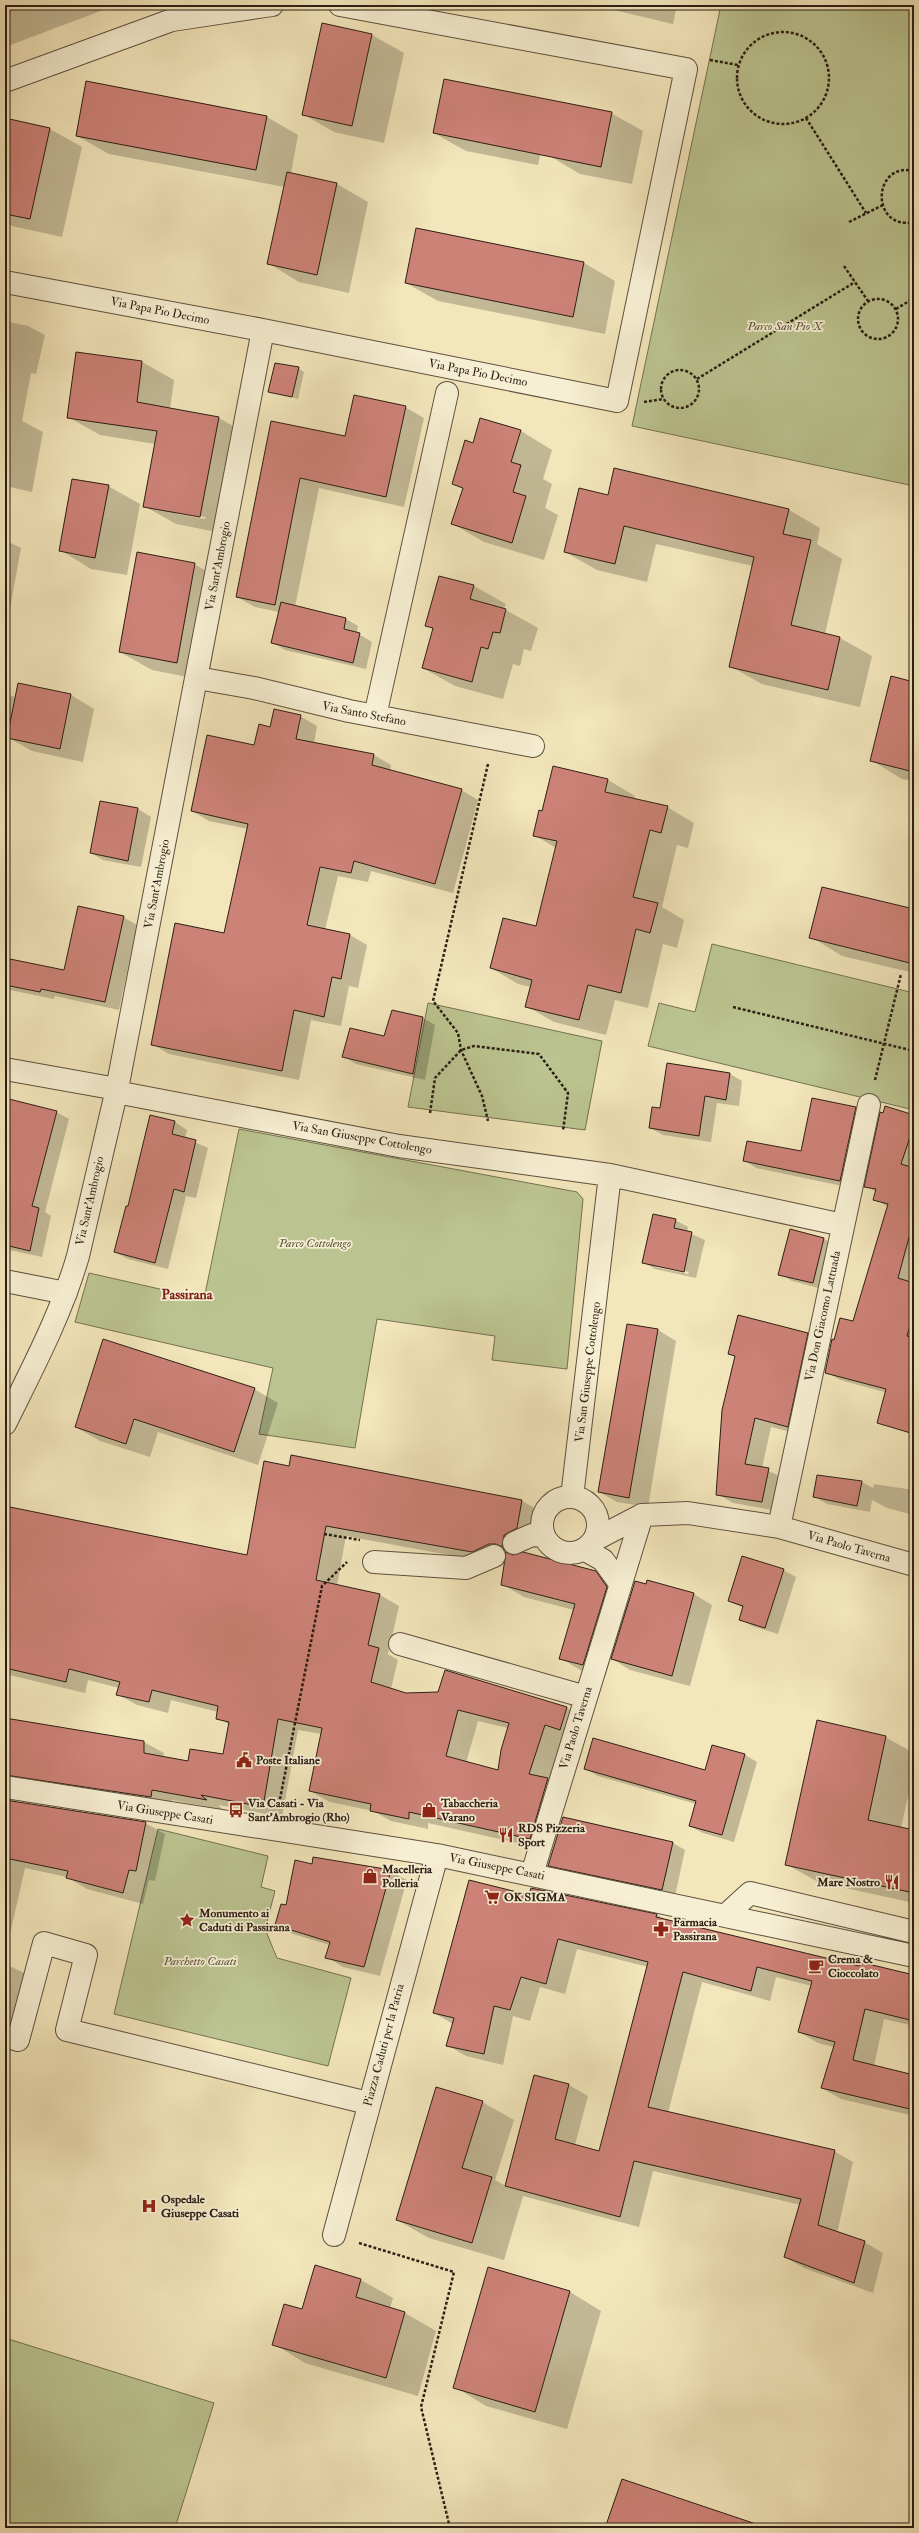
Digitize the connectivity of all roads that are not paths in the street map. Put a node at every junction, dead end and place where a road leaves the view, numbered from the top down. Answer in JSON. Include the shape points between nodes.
{"nodes":[{"id":1,"x":272,"y":5,"type":"edge"},
{"id":2,"x":340,"y":5,"type":"edge"},
{"id":3,"x":5,"y":81,"type":"edge"},
{"id":4,"x":5,"y":282,"type":"edge"},
{"id":5,"x":263,"y":330,"type":"junction"},
{"id":6,"x":447,"y":393,"type":"dead end"},
{"id":7,"x":197,"y":678,"type":"junction"},
{"id":8,"x":375,"y":716,"type":"junction"},
{"id":9,"x":533,"y":746,"type":"dead end"},
{"id":10,"x":5,"y":1069,"type":"edge"},
{"id":11,"x":116,"y":1091,"type":"junction"},
{"id":12,"x":869,"y":1105,"type":"road end"},
{"id":13,"x":610,"y":1175,"type":"junction"},
{"id":14,"x":843,"y":1225,"type":"junction"},
{"id":15,"x":5,"y":1281,"type":"edge"},
{"id":16,"x":66,"y":1293,"type":"junction"},
{"id":17,"x":5,"y":1424,"type":"edge"},
{"id":18,"x":572,"y":1497,"type":"junction"},
{"id":19,"x":642,"y":1515,"type":"junction"},
{"id":20,"x":597,"y":1516,"type":"junction"},
{"id":21,"x":779,"y":1527,"type":"junction"},
{"id":22,"x":544,"y":1536,"type":"junction"},
{"id":23,"x":514,"y":1543,"type":"dead end"},
{"id":24,"x":591,"y":1544,"type":"junction"},
{"id":25,"x":494,"y":1556,"type":"dead end"},
{"id":26,"x":374,"y":1562,"type":"dead end"},
{"id":27,"x":914,"y":1565,"type":"edge"},
{"id":28,"x":619,"y":1582,"type":"junction"},
{"id":29,"x":400,"y":1644,"type":"dead end"},
{"id":30,"x":586,"y":1697,"type":"junction"},
{"id":31,"x":5,"y":1787,"type":"edge"},
{"id":32,"x":436,"y":1855,"type":"junction"},
{"id":33,"x":532,"y":1874,"type":"junction"},
{"id":34,"x":726,"y":1915,"type":"junction"},
{"id":35,"x":914,"y":1932,"type":"edge"},
{"id":36,"x":914,"y":1956,"type":"edge"},
{"id":37,"x":5,"y":2036,"type":"edge"},
{"id":38,"x":368,"y":2103,"type":"junction"},
{"id":39,"x":334,"y":2235,"type":"road end"}],
"edges":[{"from":1,"to":3,"type":"street","via":[[172,20]]},
{"from":2,"to":5,"type":"street","name":"Via Papa Pio Decimo","via":[[686,69],[617,402]]},
{"from":4,"to":5,"type":"street","name":"Via Papa Pio Decimo"},
{"from":5,"to":7,"type":"street","name":"Via Sant'Ambrogio"},
{"from":6,"to":8,"type":"street"},
{"from":7,"to":8,"type":"street","name":"Via Santo Stefano"},
{"from":7,"to":11,"type":"street","name":"Via Sant'Ambrogio"},
{"from":8,"to":9,"type":"street","name":"Via Santo Stefano"},
{"from":10,"to":11,"type":"street","name":"Via San Giuseppe Cottolengo"},
{"from":11,"to":13,"type":"street","name":"Via San Giuseppe Cottolengo","via":[[399,1146]]},
{"from":11,"to":16,"type":"street","name":"Via Sant'Ambrogio","via":[[78,1256]]},
{"from":12,"to":14,"type":"street","name":"Via Don Giacomo Lattuada"},
{"from":13,"to":14,"type":"street","name":"Via San Giuseppe Cottolengo"},
{"from":13,"to":18,"type":"street","name":"Via San Giuseppe Cottolengo"},
{"from":14,"to":21,"type":"street","name":"Via Don Giacomo Lattuada"},
{"from":15,"to":16,"type":"street"},
{"from":16,"to":17,"type":"street","name":"Via Sant'Ambrogio"},
{"from":18,"to":20,"type":"street","via":[[586,1502]]},
{"from":18,"to":22,"type":"street","via":[[560,1498],[546,1509],[542,1527]]},
{"from":19,"to":20,"type":"street","name":"Via Paolo Taverna"},
{"from":19,"to":21,"type":"street","name":"Via Paolo Taverna","via":[[688,1513]]},
{"from":19,"to":24,"type":"street","name":"Via Paolo Taverna"},
{"from":19,"to":28,"type":"street","name":"Via Paolo Taverna"},
{"from":20,"to":24,"type":"street","via":[[599,1524]]},
{"from":21,"to":27,"type":"street","name":"Via Paolo Taverna"},
{"from":22,"to":23,"type":"street","via":[[532,1535]]},
{"from":22,"to":24,"type":"street","name":"Via Paolo Taverna","via":[[553,1548],[561,1552],[578,1553]]},
{"from":24,"to":28,"type":"street"},
{"from":25,"to":26,"type":"street","via":[[466,1568]]},
{"from":28,"to":30,"type":"street","name":"Via Paolo Taverna"},
{"from":29,"to":30,"type":"street"},
{"from":30,"to":33,"type":"street","name":"Via Paolo Taverna"},
{"from":31,"to":32,"type":"street","name":"Via Giuseppe Casati"},
{"from":32,"to":33,"type":"street","name":"Via Giuseppe Casati"},
{"from":32,"to":38,"type":"street","name":"Piazza Caduti per la Patria"},
{"from":33,"to":34,"type":"street","name":"Via Giuseppe Casati"},
{"from":34,"to":35,"type":"street","via":[[750,1893]]},
{"from":34,"to":36,"type":"street","name":"Via Giuseppe Casati"},
{"from":37,"to":38,"type":"street","via":[[18,2040],[44,1943],[86,1955],[67,2030]]},
{"from":38,"to":39,"type":"street","name":"Piazza Caduti per la Patria"}]}
